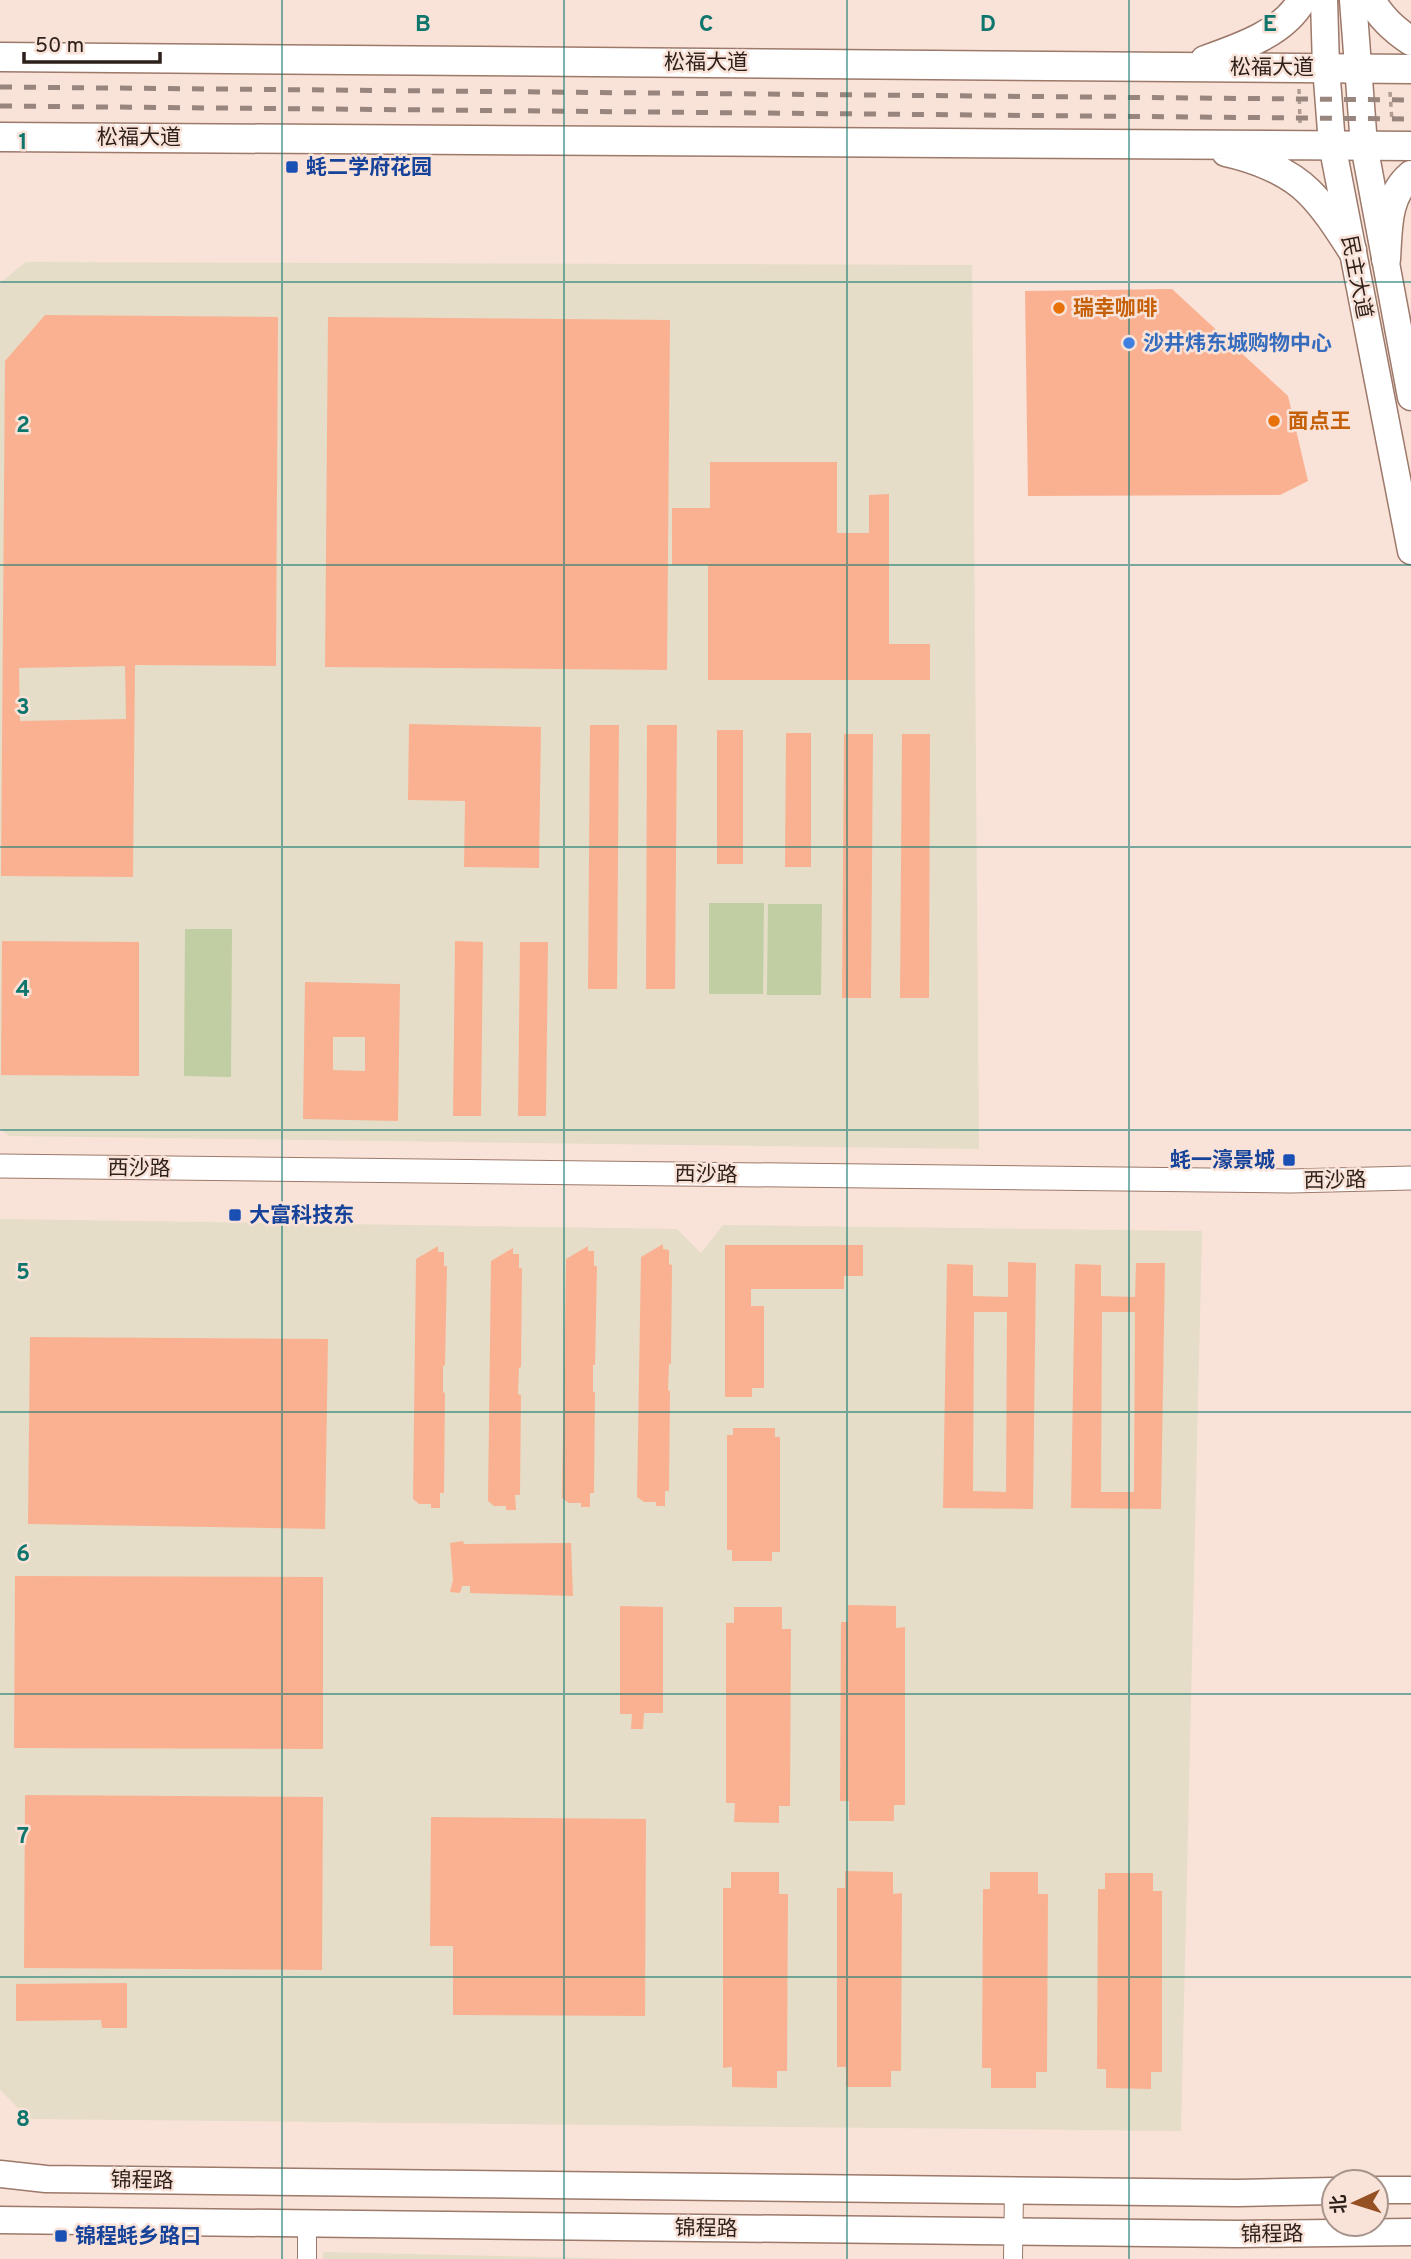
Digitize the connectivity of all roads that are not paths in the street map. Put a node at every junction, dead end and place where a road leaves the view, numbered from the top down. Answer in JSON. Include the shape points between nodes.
{"nodes":[{"id":1,"x":1302,"y":0,"type":"edge"},
{"id":2,"x":1324,"y":0,"type":"edge"},
{"id":3,"x":1353,"y":0,"type":"edge"},
{"id":4,"x":1371,"y":0,"type":"edge"},
{"id":5,"x":1411,"y":41,"type":"edge"},
{"id":6,"x":0,"y":48,"type":"edge"},
{"id":7,"x":0,"y":57,"type":"edge"},
{"id":8,"x":49,"y":57,"type":"junction"},
{"id":9,"x":1187,"y":66,"type":"junction"},
{"id":10,"x":1326,"y":67,"type":"junction"},
{"id":11,"x":1359,"y":68,"type":"junction"},
{"id":12,"x":1401,"y":76,"type":"edge"},
{"id":13,"x":0,"y":136,"type":"edge"},
{"id":14,"x":38,"y":137,"type":"junction"},
{"id":15,"x":1401,"y":139,"type":"edge"},
{"id":16,"x":1192,"y":144,"type":"junction"},
{"id":17,"x":1332,"y":144,"type":"junction"},
{"id":18,"x":0,"y":145,"type":"edge"},
{"id":19,"x":1364,"y":145,"type":"junction"},
{"id":20,"x":1411,"y":175,"type":"edge"},
{"id":21,"x":1352,"y":250,"type":"junction"},
{"id":22,"x":1386,"y":259,"type":"junction"},
{"id":23,"x":1411,"y":397,"type":"edge"},
{"id":24,"x":1411,"y":551,"type":"edge"},
{"id":25,"x":0,"y":1166,"type":"edge"},
{"id":26,"x":1411,"y":1178,"type":"edge"},
{"id":27,"x":0,"y":2174,"type":"edge"},
{"id":28,"x":1390,"y":2190,"type":"edge"},
{"id":29,"x":1411,"y":2190,"type":"edge"},
{"id":30,"x":1014,"y":2191,"type":"junction"},
{"id":31,"x":1320,"y":2191,"type":"edge"},
{"id":32,"x":0,"y":2220,"type":"edge"},
{"id":33,"x":307,"y":2223,"type":"junction"},
{"id":34,"x":1013,"y":2231,"type":"junction"},
{"id":35,"x":1411,"y":2232,"type":"edge"},
{"id":36,"x":307,"y":2259,"type":"edge"},
{"id":37,"x":1013,"y":2259,"type":"edge"}],
"edges":[{"from":1,"to":9,"type":"main road","via":[[1283,22],[1254,41]]},
{"from":2,"to":10,"type":"main road","name":"民主大道"},
{"from":3,"to":11,"type":"main road","name":"民主大道"},
{"from":4,"to":5,"type":"main road","via":[[1396,32]]},
{"from":6,"to":8,"type":"main road"},
{"from":7,"to":8,"type":"main road","name":"松福大道"},
{"from":8,"to":9,"type":"main road","name":"松福大道"},
{"from":9,"to":10,"type":"main road","name":"松福大道"},
{"from":10,"to":11,"type":"main road","name":"松福大道"},
{"from":10,"to":17,"type":"main road","name":"民主大道"},
{"from":11,"to":12,"type":"main road","name":"松福大道"},
{"from":11,"to":19,"type":"main road","name":"民主大道"},
{"from":13,"to":14,"type":"main road","name":"松福大道"},
{"from":14,"to":16,"type":"main road","name":"松福大道"},
{"from":14,"to":18,"type":"main road"},
{"from":15,"to":19,"type":"main road","name":"松福大道"},
{"from":16,"to":17,"type":"main road","name":"松福大道"},
{"from":16,"to":21,"type":"main road","via":[[1235,154],[1287,176],[1309,192]]},
{"from":17,"to":19,"type":"main road","name":"松福大道"},
{"from":17,"to":21,"type":"main road","name":"民主大道"},
{"from":19,"to":22,"type":"main road","name":"民主大道"},
{"from":20,"to":22,"type":"main road","via":[[1402,183],[1389,214]]},
{"from":21,"to":24,"type":"main road","name":"民主大道"},
{"from":22,"to":23,"type":"main road","name":"民主大道"},
{"from":25,"to":26,"type":"street","name":"西沙路","via":[[1291,1181]]},
{"from":27,"to":30,"type":"main road","name":"锦程路","via":[[46,2179]]},
{"from":28,"to":29,"type":"main road"},
{"from":30,"to":31,"type":"main road","name":"锦程路"},
{"from":30,"to":34,"type":"street"},
{"from":32,"to":33,"type":"main road","name":"锦程路"},
{"from":33,"to":34,"type":"main road","name":"锦程路"},
{"from":33,"to":36,"type":"street"},
{"from":34,"to":35,"type":"main road","name":"锦程路"},
{"from":34,"to":37,"type":"street"}]}
